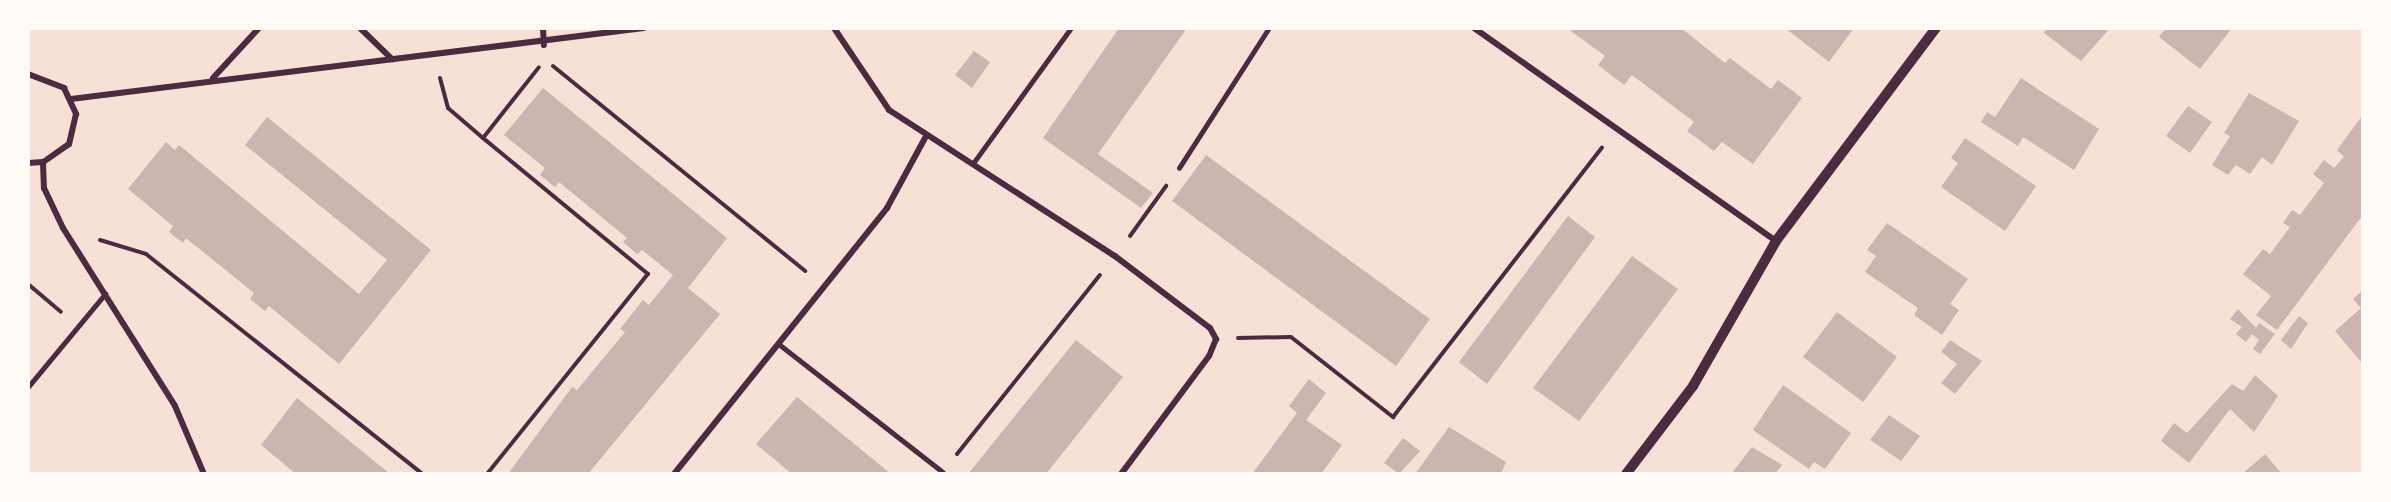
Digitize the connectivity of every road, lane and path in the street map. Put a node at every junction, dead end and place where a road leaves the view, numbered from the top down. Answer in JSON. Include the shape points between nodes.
{"nodes":[{"id":1,"x":259,"y":28,"type":"edge"},
{"id":2,"x":360,"y":28,"type":"edge"},
{"id":3,"x":543,"y":28,"type":"edge"},
{"id":4,"x":644,"y":28,"type":"edge"},
{"id":5,"x":834,"y":28,"type":"edge"},
{"id":6,"x":1071,"y":28,"type":"edge"},
{"id":7,"x":1269,"y":28,"type":"edge"},
{"id":8,"x":1474,"y":28,"type":"edge"},
{"id":9,"x":1936,"y":28,"type":"edge"},
{"id":10,"x":544,"y":45,"type":"junction"},
{"id":11,"x":434,"y":55,"type":"junction"},
{"id":12,"x":392,"y":59,"type":"junction"},
{"id":13,"x":28,"y":74,"type":"edge"},
{"id":14,"x":213,"y":78,"type":"junction"},
{"id":15,"x":71,"y":99,"type":"junction"},
{"id":16,"x":1616,"y":131,"type":"junction"},
{"id":17,"x":483,"y":138,"type":"junction"},
{"id":18,"x":925,"y":138,"type":"junction"},
{"id":19,"x":43,"y":162,"type":"junction"},
{"id":20,"x":974,"y":162,"type":"junction"},
{"id":21,"x":28,"y":163,"type":"edge"},
{"id":22,"x":1179,"y":168,"type":"joint"},
{"id":23,"x":63,"y":228,"type":"junction"},
{"id":24,"x":1776,"y":241,"type":"junction"},
{"id":25,"x":1115,"y":256,"type":"junction"},
{"id":26,"x":28,"y":284,"type":"edge"},
{"id":27,"x":824,"y":287,"type":"junction"},
{"id":28,"x":105,"y":294,"type":"junction"},
{"id":29,"x":78,"y":326,"type":"junction"},
{"id":30,"x":1216,"y":339,"type":"junction"},
{"id":31,"x":778,"y":344,"type":"junction"},
{"id":32,"x":28,"y":387,"type":"edge"},
{"id":33,"x":943,"y":472,"type":"joint"},
{"id":34,"x":204,"y":474,"type":"edge"},
{"id":35,"x":423,"y":474,"type":"edge"},
{"id":36,"x":487,"y":474,"type":"edge"},
{"id":37,"x":674,"y":474,"type":"edge"},
{"id":38,"x":1120,"y":474,"type":"edge"},
{"id":39,"x":1626,"y":474,"type":"edge"}],
"edges":[{"from":1,"to":14,"type":"street"},
{"from":2,"to":12,"type":"street"},
{"from":3,"to":10,"type":"street"},
{"from":4,"to":10,"type":"street"},
{"from":5,"to":18,"type":"street","via":[[889,110]]},
{"from":6,"to":20,"type":"lane"},
{"from":7,"to":22,"type":"lane"},
{"from":8,"to":16,"type":"street"},
{"from":9,"to":24,"type":"street"},
{"from":10,"to":11,"type":"street"},
{"from":11,"to":12,"type":"street"},
{"from":11,"to":17,"type":"path","via":[[448,108]]},
{"from":12,"to":14,"type":"street"},
{"from":13,"to":15,"type":"street","via":[[53,80]]},
{"from":14,"to":15,"type":"street"},
{"from":15,"to":19,"type":"street","via":[[75,122],[69,144]]},
{"from":16,"to":24,"type":"street"},
{"from":16,"to":30,"type":"path","via":[[1393,417],[1291,337]]},
{"from":17,"to":27,"type":"path","via":[[545,59]]},
{"from":17,"to":36,"type":"path","via":[[648,274]]},
{"from":18,"to":20,"type":"street"},
{"from":18,"to":27,"type":"street","via":[[887,208]]},
{"from":19,"to":21,"type":"street"},
{"from":19,"to":23,"type":"street","via":[[44,188]]},
{"from":20,"to":25,"type":"street"},
{"from":22,"to":25,"type":"path"},
{"from":23,"to":28,"type":"street"},
{"from":23,"to":35,"type":"path","via":[[146,254]]},
{"from":24,"to":39,"type":"street","via":[[1693,386]]},
{"from":25,"to":30,"type":"street","via":[[1210,328]]},
{"from":25,"to":33,"type":"path"},
{"from":26,"to":29,"type":"path"},
{"from":27,"to":31,"type":"street"},
{"from":28,"to":29,"type":"lane"},
{"from":28,"to":34,"type":"street","via":[[175,406]]},
{"from":29,"to":32,"type":"lane"},
{"from":30,"to":38,"type":"street"},
{"from":31,"to":33,"type":"lane"},
{"from":31,"to":37,"type":"street"}]}
